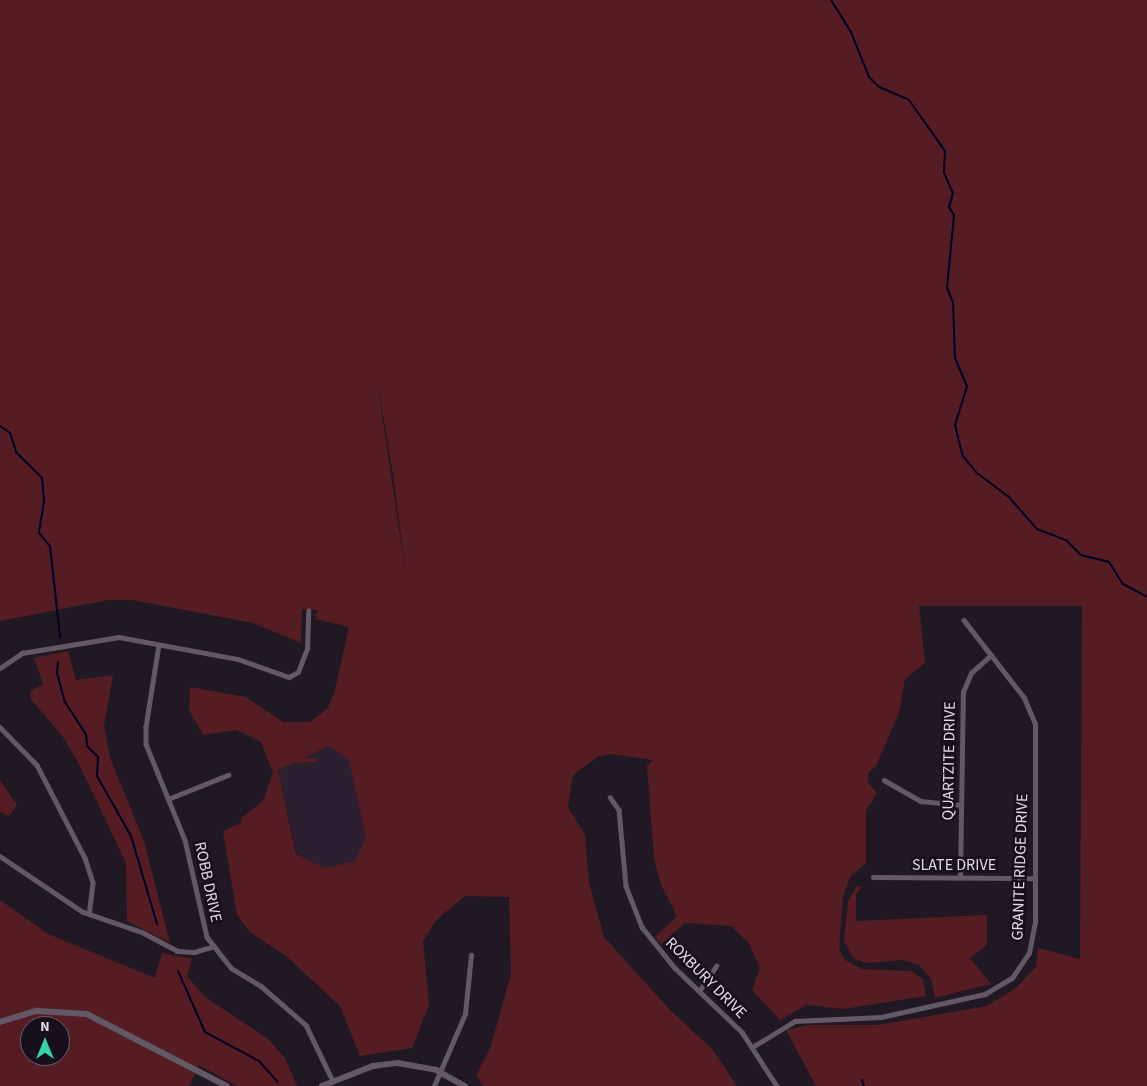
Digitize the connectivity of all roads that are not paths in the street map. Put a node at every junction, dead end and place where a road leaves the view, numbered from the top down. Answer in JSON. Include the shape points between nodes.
{"nodes":[{"id":1,"x":308,"y":611,"type":"dead end"},
{"id":2,"x":964,"y":621,"type":"dead end"},
{"id":3,"x":159,"y":645,"type":"junction"},
{"id":4,"x":991,"y":655,"type":"junction"},
{"id":5,"x":0,"y":668,"type":"edge"},
{"id":6,"x":0,"y":727,"type":"edge"},
{"id":7,"x":228,"y":774,"type":"dead end"},
{"id":8,"x":884,"y":780,"type":"dead end"},
{"id":9,"x":610,"y":797,"type":"dead end"},
{"id":10,"x":168,"y":799,"type":"junction"},
{"id":11,"x":961,"y":805,"type":"junction"},
{"id":12,"x":0,"y":856,"type":"edge"},
{"id":13,"x":873,"y":877,"type":"dead end"},
{"id":14,"x":960,"y":878,"type":"junction"},
{"id":15,"x":1035,"y":878,"type":"junction"},
{"id":16,"x":88,"y":914,"type":"junction"},
{"id":17,"x":211,"y":947,"type":"junction"},
{"id":18,"x":470,"y":955,"type":"dead end"},
{"id":19,"x":716,"y":966,"type":"dead end"},
{"id":20,"x":700,"y":990,"type":"junction"},
{"id":21,"x":0,"y":1022,"type":"edge"},
{"id":22,"x":754,"y":1046,"type":"junction"},
{"id":23,"x":439,"y":1071,"type":"junction"},
{"id":24,"x":334,"y":1084,"type":"edge"},
{"id":25,"x":227,"y":1086,"type":"edge"},
{"id":26,"x":322,"y":1086,"type":"edge"},
{"id":27,"x":434,"y":1086,"type":"edge"},
{"id":28,"x":465,"y":1086,"type":"edge"},
{"id":29,"x":777,"y":1086,"type":"edge"}],
"edges":[{"from":1,"to":3,"type":"street","via":[[308,644],[300,669],[293,676],[238,659]]},
{"from":2,"to":4,"type":"street","name":"GRANITE RIDGE DRIVE"},
{"from":3,"to":5,"type":"street","via":[[119,636],[22,653]]},
{"from":3,"to":10,"type":"street","name":"ROBB DRIVE","via":[[145,733]]},
{"from":4,"to":11,"type":"street","name":"QUARTZITE DRIVE","via":[[971,674],[963,692]]},
{"from":4,"to":15,"type":"street","name":"GRANITE RIDGE DRIVE","via":[[1024,698],[1035,724]]},
{"from":6,"to":16,"type":"street","via":[[37,765],[85,858],[92,883]]},
{"from":7,"to":10,"type":"street"},
{"from":8,"to":11,"type":"street","via":[[922,801]]},
{"from":9,"to":20,"type":"street","name":"ROXBURY DRIVE","via":[[619,810],[623,876],[638,920],[659,951]]},
{"from":10,"to":17,"type":"street","name":"ROBB DRIVE","via":[[185,840],[202,923]]},
{"from":11,"to":14,"type":"street","name":"QUARTZITE DRIVE"},
{"from":12,"to":16,"type":"street"},
{"from":13,"to":14,"type":"street","name":"SLATE DRIVE"},
{"from":14,"to":15,"type":"street","name":"SLATE DRIVE"},
{"from":15,"to":22,"type":"street","name":"GRANITE RIDGE DRIVE","via":[[1032,945],[1018,970],[999,987],[976,997],[881,1017],[795,1021]]},
{"from":16,"to":17,"type":"street","via":[[142,932],[177,951],[194,952]]},
{"from":17,"to":24,"type":"street","name":"ROBB DRIVE","via":[[231,968],[261,986],[306,1025]]},
{"from":18,"to":23,"type":"street","via":[[466,1014]]},
{"from":19,"to":20,"type":"street"},
{"from":20,"to":22,"type":"street","name":"ROXBURY DRIVE"},
{"from":21,"to":25,"type":"street","via":[[37,1011],[87,1014]]},
{"from":22,"to":29,"type":"street","name":"ROXBURY DRIVE"},
{"from":23,"to":24,"type":"street","via":[[412,1064],[386,1064]]},
{"from":23,"to":27,"type":"street"},
{"from":23,"to":28,"type":"street"},
{"from":24,"to":26,"type":"street"}]}
